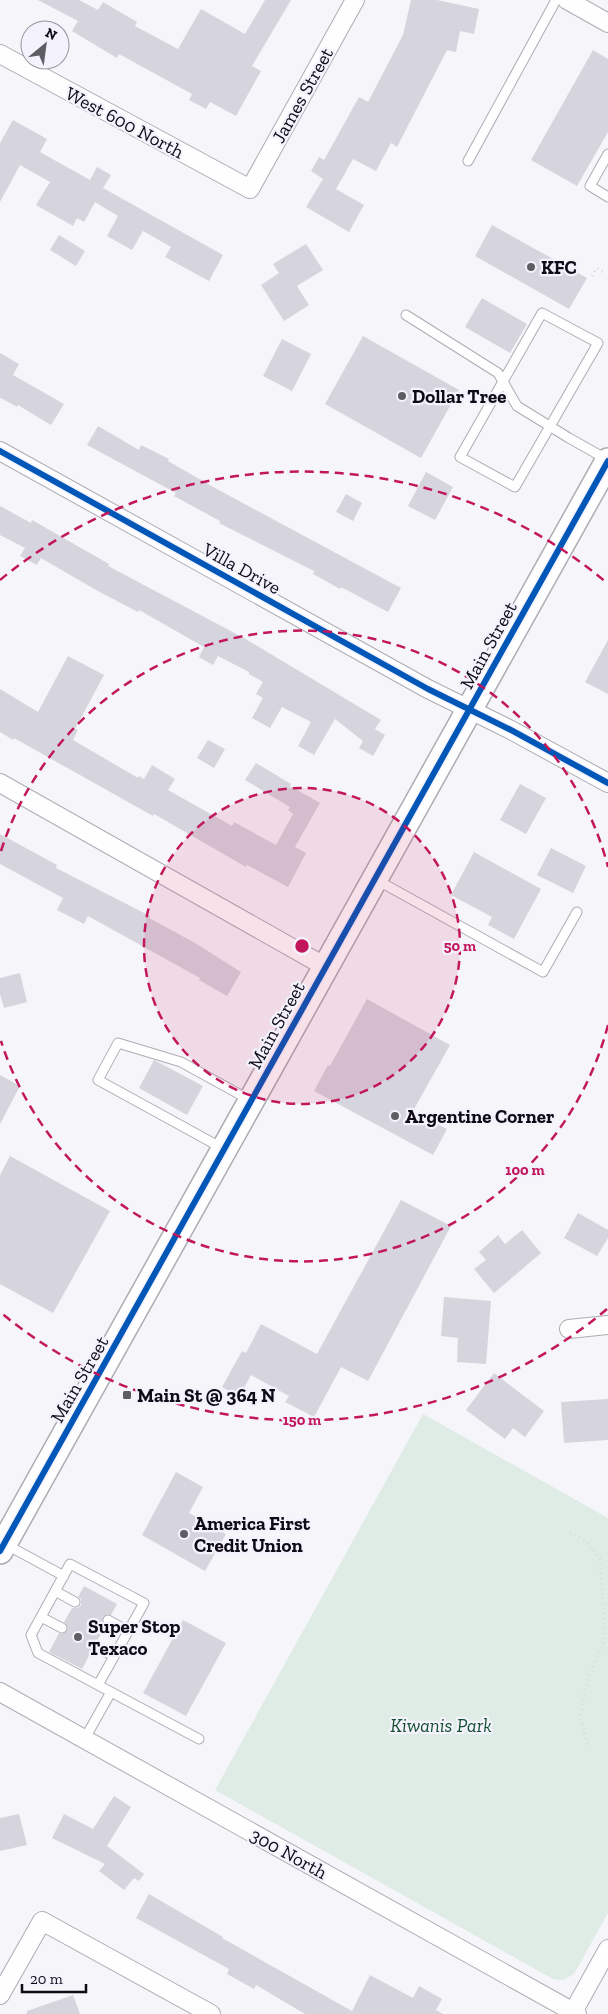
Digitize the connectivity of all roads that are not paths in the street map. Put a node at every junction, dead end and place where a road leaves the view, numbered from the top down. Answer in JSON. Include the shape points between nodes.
{"nodes":[{"id":1,"x":355,"y":0,"type":"edge"},
{"id":2,"x":556,"y":0,"type":"edge"},
{"id":3,"x":567,"y":0,"type":"edge"},
{"id":4,"x":608,"y":23,"type":"edge"},
{"id":5,"x":0,"y":54,"type":"edge"},
{"id":6,"x":608,"y":154,"type":"edge"},
{"id":7,"x":468,"y":162,"type":"dead end"},
{"id":8,"x":250,"y":189,"type":"joint"},
{"id":9,"x":608,"y":197,"type":"edge"},
{"id":10,"x":406,"y":315,"type":"dead end"},
{"id":11,"x":503,"y":382,"type":"junction"},
{"id":12,"x":551,"y":426,"type":"junction"},
{"id":13,"x":0,"y":451,"type":"edge"},
{"id":14,"x":608,"y":461,"type":"edge"},
{"id":15,"x":470,"y":709,"type":"junction"},
{"id":16,"x":0,"y":783,"type":"edge"},
{"id":17,"x":608,"y":783,"type":"edge"},
{"id":18,"x":375,"y":879,"type":"junction"},
{"id":19,"x":577,"y":912,"type":"dead end"},
{"id":20,"x":326,"y":967,"type":"junction"},
{"id":21,"x":251,"y":1101,"type":"junction"},
{"id":22,"x":224,"y":1149,"type":"junction"},
{"id":23,"x":608,"y":1326,"type":"edge"},
{"id":24,"x":570,"y":1329,"type":"dead end"},
{"id":25,"x":2,"y":1548,"type":"edge"},
{"id":26,"x":64,"y":1576,"type":"junction"},
{"id":27,"x":55,"y":1591,"type":"junction"},
{"id":28,"x":75,"y":1602,"type":"dead end"},
{"id":29,"x":41,"y":1616,"type":"junction"},
{"id":30,"x":108,"y":1620,"type":"dead end"},
{"id":31,"x":62,"y":1628,"type":"dead end"},
{"id":32,"x":128,"y":1631,"type":"junction"},
{"id":33,"x":94,"y":1646,"type":"dead end"},
{"id":34,"x":114,"y":1656,"type":"junction"},
{"id":35,"x":98,"y":1685,"type":"junction"},
{"id":36,"x":0,"y":1692,"type":"edge"},
{"id":37,"x":111,"y":1692,"type":"junction"},
{"id":38,"x":199,"y":1739,"type":"dead end"},
{"id":39,"x":84,"y":1740,"type":"junction"},
{"id":40,"x":608,"y":1949,"type":"edge"},
{"id":41,"x":0,"y":1995,"type":"edge"},
{"id":42,"x":575,"y":2013,"type":"edge"},
{"id":43,"x":210,"y":2014,"type":"edge"}],
"edges":[{"from":1,"to":8,"type":"street","name":"James Street"},
{"from":2,"to":7,"type":"lane"},
{"from":3,"to":4,"type":"street"},
{"from":5,"to":8,"type":"street","name":"West 600 North"},
{"from":6,"to":9,"type":"lane","via":[[590,186]]},
{"from":10,"to":11,"type":"lane","via":[[498,373]]},
{"from":11,"to":12,"type":"lane","via":[[518,406]]},
{"from":11,"to":12,"type":"lane","via":[[460,458],[515,487]]},
{"from":11,"to":12,"type":"lane","via":[[542,312],[598,343]]},
{"from":12,"to":14,"type":"lane"},
{"from":13,"to":15,"type":"street","name":"Villa Drive"},
{"from":14,"to":15,"type":"main road","name":"Main Street"},
{"from":15,"to":17,"type":"street","name":"Villa Drive"},
{"from":15,"to":18,"type":"main road","name":"Main Street"},
{"from":16,"to":20,"type":"street"},
{"from":18,"to":19,"type":"lane","via":[[543,972]]},
{"from":18,"to":20,"type":"main road","name":"Main Street"},
{"from":20,"to":21,"type":"main road","name":"Main Street"},
{"from":21,"to":22,"type":"main road","name":"Main Street"},
{"from":21,"to":22,"type":"lane","via":[[181,1062],[118,1044],[98,1080]]},
{"from":22,"to":25,"type":"main road","name":"Main Street"},
{"from":23,"to":24,"type":"street"},
{"from":25,"to":26,"type":"lane"},
{"from":26,"to":27,"type":"lane"},
{"from":26,"to":32,"type":"lane","via":[[70,1564],[144,1603]]},
{"from":27,"to":28,"type":"lane"},
{"from":27,"to":29,"type":"lane"},
{"from":29,"to":31,"type":"lane"},
{"from":29,"to":35,"type":"lane","via":[[31,1635],[38,1653]]},
{"from":30,"to":32,"type":"lane"},
{"from":32,"to":34,"type":"lane"},
{"from":33,"to":34,"type":"lane"},
{"from":34,"to":35,"type":"lane"},
{"from":35,"to":37,"type":"lane"},
{"from":36,"to":39,"type":"street","name":"300 North"},
{"from":37,"to":38,"type":"lane"},
{"from":37,"to":39,"type":"lane"},
{"from":39,"to":42,"type":"street","name":"300 North"},
{"from":40,"to":42,"type":"street"},
{"from":41,"to":43,"type":"street","via":[[42,1921]]}]}
